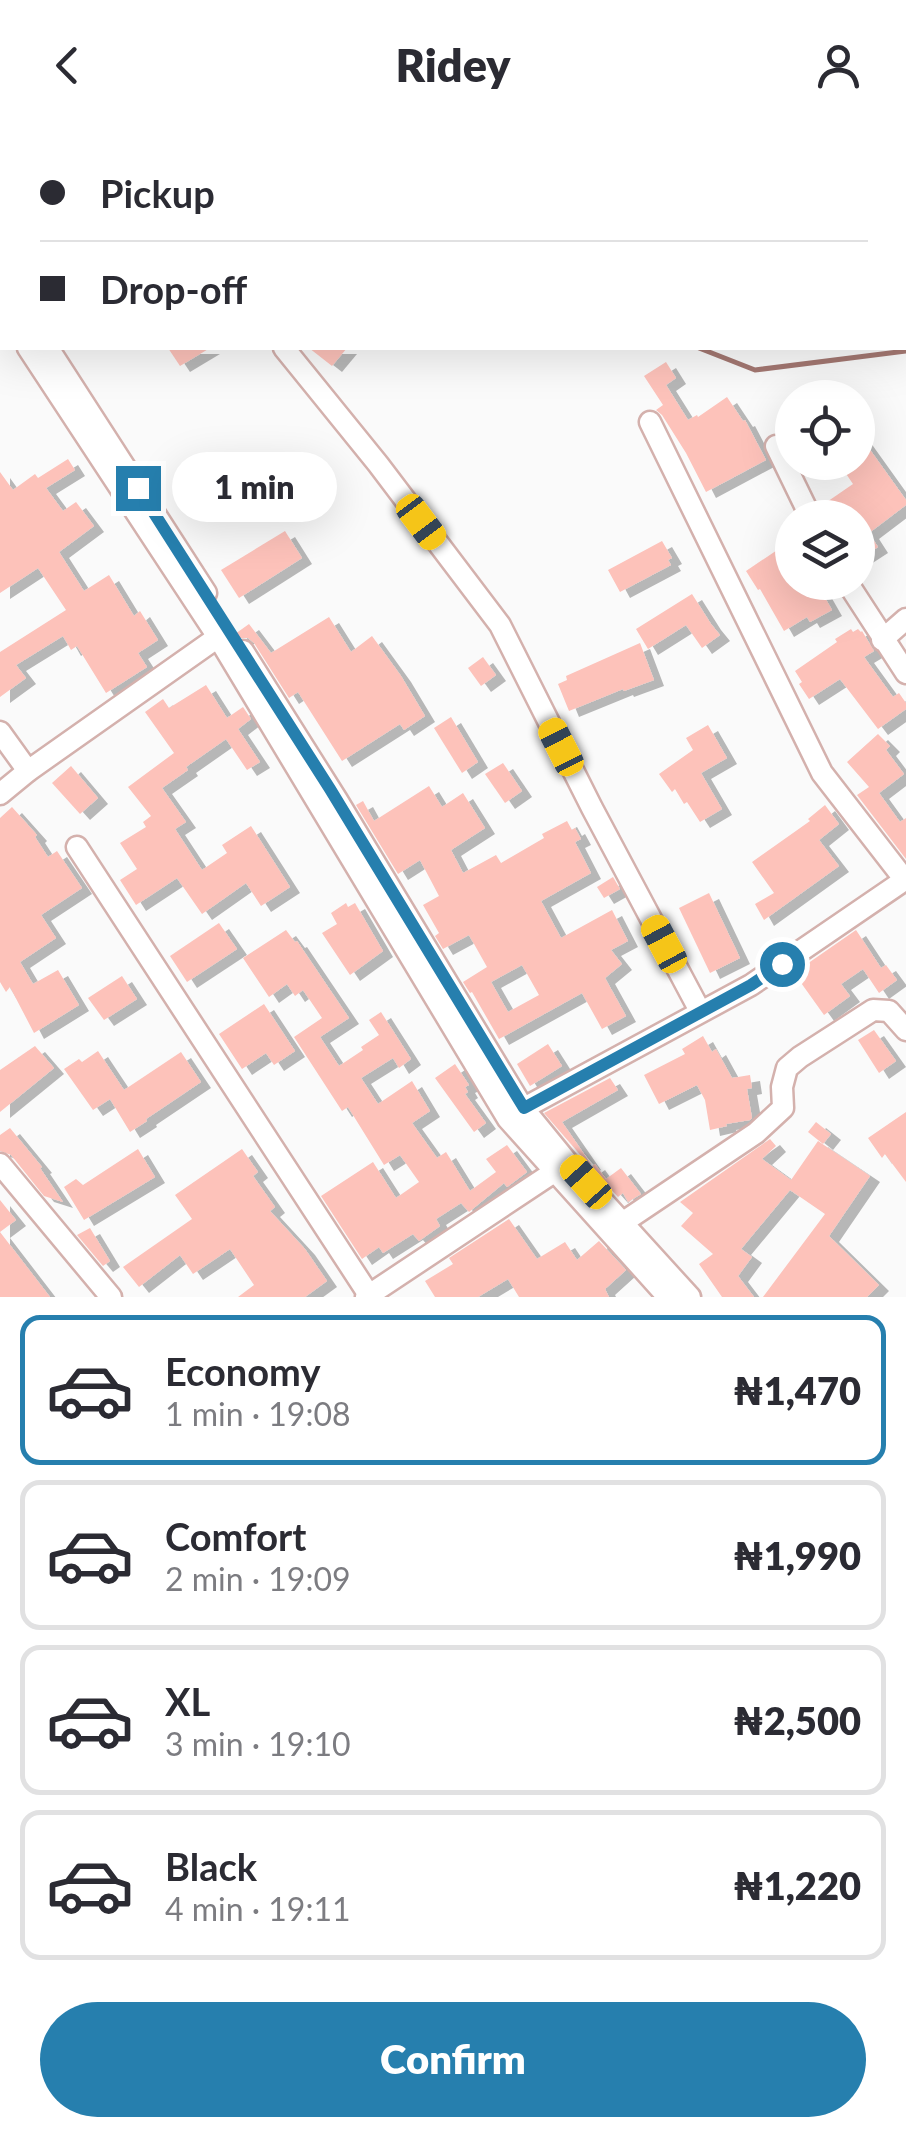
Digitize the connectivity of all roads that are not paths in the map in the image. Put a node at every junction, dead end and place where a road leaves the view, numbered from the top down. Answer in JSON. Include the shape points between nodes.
{"nodes":[{"id":1,"x":286,"y":350,"type":"edge"},
{"id":2,"x":47,"y":357,"type":"edge"},
{"id":3,"x":650,"y":422,"type":"dead end"},
{"id":4,"x":859,"y":600,"type":"edge"},
{"id":5,"x":906,"y":620,"type":"edge"},
{"id":6,"x":218,"y":636,"type":"junction"},
{"id":7,"x":882,"y":640,"type":"junction"},
{"id":8,"x":906,"y":674,"type":"edge"},
{"id":9,"x":0,"y":732,"type":"edge"},
{"id":10,"x":28,"y":771,"type":"junction"},
{"id":11,"x":0,"y":794,"type":"edge"},
{"id":12,"x":76,"y":847,"type":"dead end"},
{"id":13,"x":906,"y":880,"type":"edge"},
{"id":14,"x":700,"y":1011,"type":"junction"},
{"id":15,"x":906,"y":1030,"type":"edge"},
{"id":16,"x":524,"y":1108,"type":"junction"},
{"id":17,"x":0,"y":1164,"type":"edge"},
{"id":18,"x":554,"y":1172,"type":"junction"},
{"id":19,"x":622,"y":1223,"type":"junction"},
{"id":20,"x":368,"y":1296,"type":"edge"},
{"id":21,"x":111,"y":1297,"type":"edge"},
{"id":22,"x":668,"y":1297,"type":"edge"},
{"id":23,"x":690,"y":1297,"type":"edge"}],
"edges":[{"from":1,"to":14,"type":"street","via":[[500,625]]},
{"from":2,"to":6,"type":"street"},
{"from":2,"to":16,"type":"street","via":[[330,789]]},
{"from":3,"to":13,"type":"street","via":[[822,773]]},
{"from":4,"to":7,"type":"street"},
{"from":5,"to":7,"type":"street"},
{"from":6,"to":10,"type":"street"},
{"from":6,"to":18,"type":"street","via":[[508,1119]]},
{"from":7,"to":8,"type":"street"},
{"from":9,"to":10,"type":"street"},
{"from":10,"to":11,"type":"street"},
{"from":12,"to":20,"type":"street"},
{"from":13,"to":14,"type":"street","via":[[751,985]]},
{"from":14,"to":16,"type":"street"},
{"from":15,"to":19,"type":"street","via":[[888,1011],[873,1010],[800,1057],[786,1068],[783,1108]]},
{"from":16,"to":19,"type":"street"},
{"from":17,"to":21,"type":"street"},
{"from":18,"to":20,"type":"street"},
{"from":18,"to":22,"type":"street"},
{"from":19,"to":23,"type":"street"}]}
